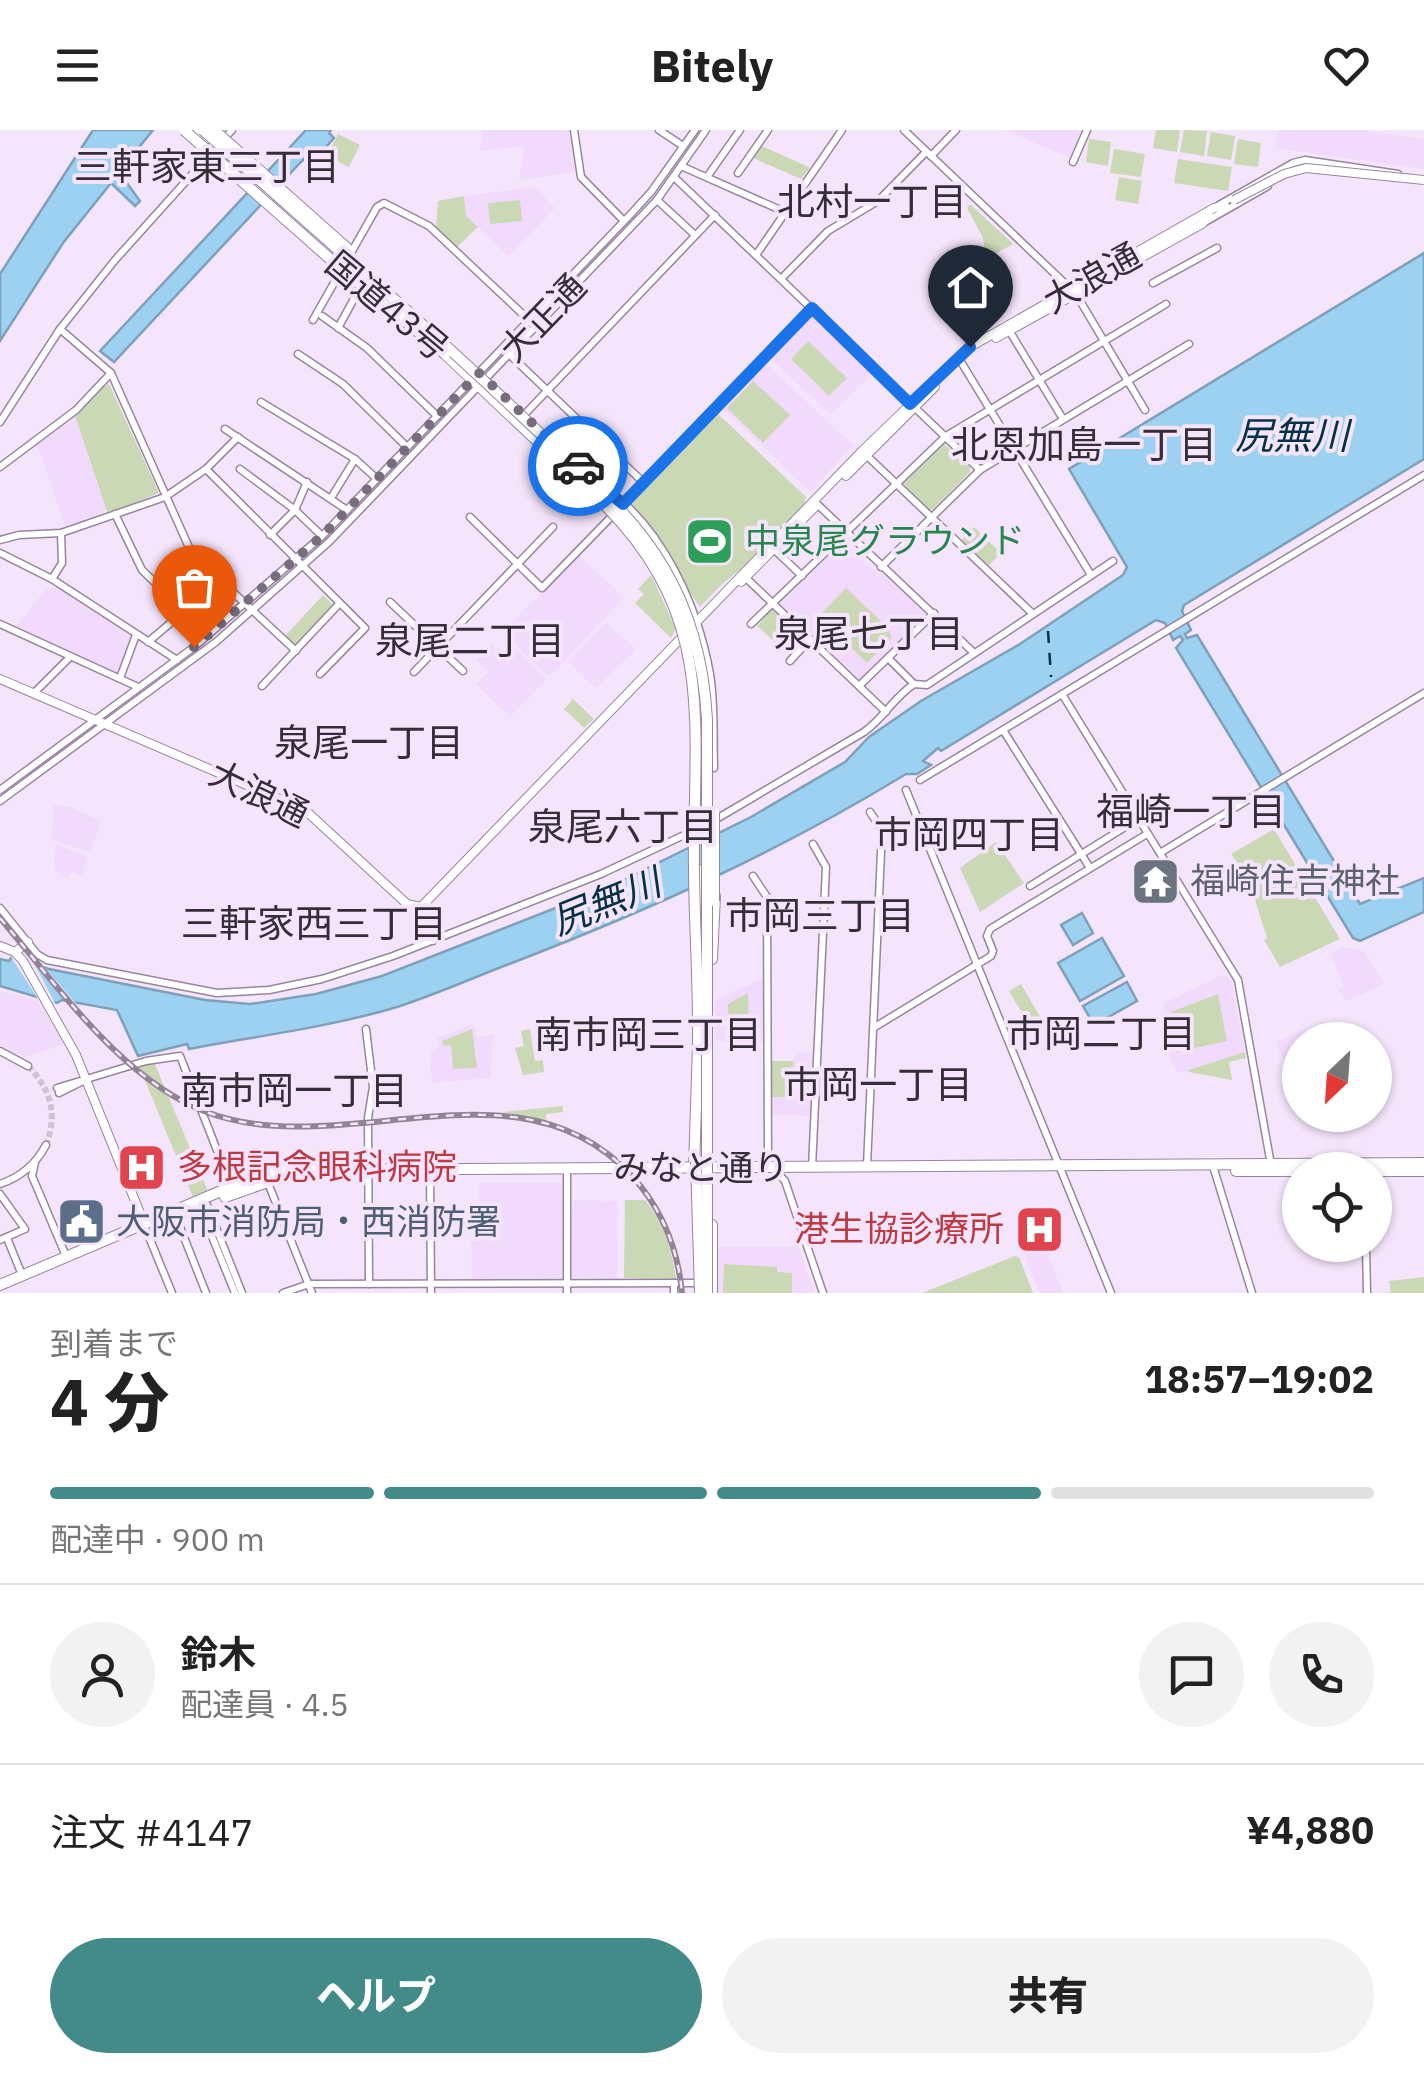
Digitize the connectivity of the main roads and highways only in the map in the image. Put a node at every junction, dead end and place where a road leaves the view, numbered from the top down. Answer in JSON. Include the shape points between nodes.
{"nodes":[{"id":1,"x":184,"y":130,"type":"edge"},
{"id":2,"x":203,"y":131,"type":"edge"},
{"id":3,"x":249,"y":175,"type":"junction"},
{"id":4,"x":1424,"y":179,"type":"edge"},
{"id":5,"x":1225,"y":206,"type":"junction"},
{"id":6,"x":1201,"y":221,"type":"junction"},
{"id":7,"x":349,"y":250,"type":"junction"},
{"id":8,"x":336,"y":264,"type":"junction"},
{"id":9,"x":447,"y":349,"type":"junction"},
{"id":10,"x":479,"y":379,"type":"junction"},
{"id":11,"x":592,"y":488,"type":"junction"},
{"id":12,"x":607,"y":500,"type":"junction"},
{"id":13,"x":816,"y":503,"type":"junction"},
{"id":14,"x":744,"y":577,"type":"junction"},
{"id":15,"x":0,"y":679,"type":"edge"},
{"id":16,"x":696,"y":779,"type":"junction"},
{"id":17,"x":713,"y":780,"type":"junction"},
{"id":18,"x":715,"y":892,"type":"dead end"},
{"id":19,"x":693,"y":902,"type":"dead end"},
{"id":20,"x":704,"y":929,"type":"junction"},
{"id":21,"x":0,"y":946,"type":"edge"},
{"id":22,"x":31,"y":946,"type":"road end"},
{"id":23,"x":15,"y":952,"type":"junction"},
{"id":24,"x":703,"y":1044,"type":"junction"},
{"id":25,"x":703,"y":1064,"type":"junction"},
{"id":26,"x":1392,"y":1167,"type":"edge"},
{"id":27,"x":1424,"y":1167,"type":"edge"},
{"id":28,"x":1271,"y":1168,"type":"junction"},
{"id":29,"x":1282,"y":1168,"type":"edge"},
{"id":30,"x":1058,"y":1169,"type":"junction"},
{"id":31,"x":1282,"y":1169,"type":"edge"},
{"id":32,"x":1392,"y":1170,"type":"edge"},
{"id":33,"x":712,"y":1171,"type":"junction"},
{"id":34,"x":776,"y":1171,"type":"junction"},
{"id":35,"x":694,"y":1172,"type":"junction"},
{"id":36,"x":369,"y":1173,"type":"junction"},
{"id":37,"x":430,"y":1173,"type":"junction"},
{"id":38,"x":145,"y":1226,"type":"junction"},
{"id":39,"x":0,"y":1288,"type":"edge"},
{"id":40,"x":704,"y":1292,"type":"edge"}],
"edges":[{"from":1,"to":8,"type":"highway","name":"国道43号","bridge":true},
{"from":2,"to":3,"type":"highway","bridge":true},
{"from":2,"to":3,"type":"highway","bridge":true},
{"from":2,"to":7,"type":"highway","name":"国道43号","bridge":true},
{"from":3,"to":7,"type":"highway","bridge":true},
{"from":3,"to":8,"type":"highway","bridge":true},
{"from":3,"to":20,"type":"highway","bridge":true,"via":[[450,348],[616,505],[664,568],[688,615],[704,682]]},
{"from":4,"to":5,"type":"main road","bridge":true,"via":[[1306,168]]},
{"from":5,"to":6,"type":"main road"},
{"from":5,"to":6,"type":"main road"},
{"from":6,"to":13,"type":"main road","name":"大浪通","via":[[960,359]]},
{"from":7,"to":9,"type":"highway","name":"国道43号","bridge":true},
{"from":8,"to":9,"type":"highway","name":"国道43号","bridge":true},
{"from":9,"to":10,"type":"highway","name":"国道43号"},
{"from":10,"to":11,"type":"highway","name":"国道43号"},
{"from":10,"to":11,"type":"highway","name":"国道43号","via":[[524,415]]},
{"from":11,"to":12,"type":"highway","name":"国道43号"},
{"from":12,"to":16,"type":"highway","name":"国道43号","bridge":true,"via":[[653,564],[682,625],[696,702]]},
{"from":12,"to":17,"type":"highway","name":"国道43号","bridge":true,"via":[[634,520],[659,554],[695,623],[709,677]]},
{"from":13,"to":14,"type":"main road","name":"大浪通"},
{"from":13,"to":14,"type":"main road","name":"大浪通"},
{"from":14,"to":15,"type":"main road","name":"大浪通","via":[[417,908],[305,810]]},
{"from":16,"to":20,"type":"highway","bridge":true},
{"from":16,"to":24,"type":"highway","name":"国道43号","bridge":true},
{"from":17,"to":20,"type":"highway","bridge":true},
{"from":17,"to":24,"type":"highway","name":"国道43号","bridge":true,"via":[[714,902]]},
{"from":18,"to":25,"type":"highway"},
{"from":19,"to":25,"type":"highway"},
{"from":20,"to":40,"type":"highway","bridge":true,"via":[[703,1107],[710,1158]]},
{"from":21,"to":23,"type":"main road"},
{"from":22,"to":23,"type":"main road"},
{"from":23,"to":38,"type":"main road","via":[[76,1054]]},
{"from":24,"to":25,"type":"highway","name":"国道43号"},
{"from":25,"to":33,"type":"highway","name":"国道43号"},
{"from":25,"to":35,"type":"highway","name":"国道43号"},
{"from":26,"to":27,"type":"highway","name":"みなと通り"},
{"from":27,"to":32,"type":"highway","name":"みなと通り"},
{"from":28,"to":29,"type":"highway","name":"みなと通り"},
{"from":28,"to":30,"type":"highway","name":"みなと通り"},
{"from":28,"to":31,"type":"highway","name":"みなと通り"},
{"from":30,"to":34,"type":"highway","name":"みなと通り"},
{"from":30,"to":34,"type":"highway","name":"みなと通り"},
{"from":33,"to":34,"type":"highway","name":"みなと通り"},
{"from":33,"to":35,"type":"highway","name":"みなと通り"},
{"from":33,"to":40,"type":"highway","name":"国道43号"},
{"from":35,"to":37,"type":"highway","name":"みなと通り"},
{"from":35,"to":37,"type":"highway","name":"みなと通り"},
{"from":35,"to":40,"type":"highway","name":"国道43号"},
{"from":36,"to":37,"type":"highway","name":"みなと通り"},
{"from":36,"to":38,"type":"highway","name":"みなと通り","via":[[267,1180]]},
{"from":36,"to":38,"type":"highway","name":"みなと通り","via":[[273,1172]]},
{"from":38,"to":39,"type":"highway","name":"みなと通り"},
{"from":38,"to":39,"type":"highway","name":"みなと通り"}]}
